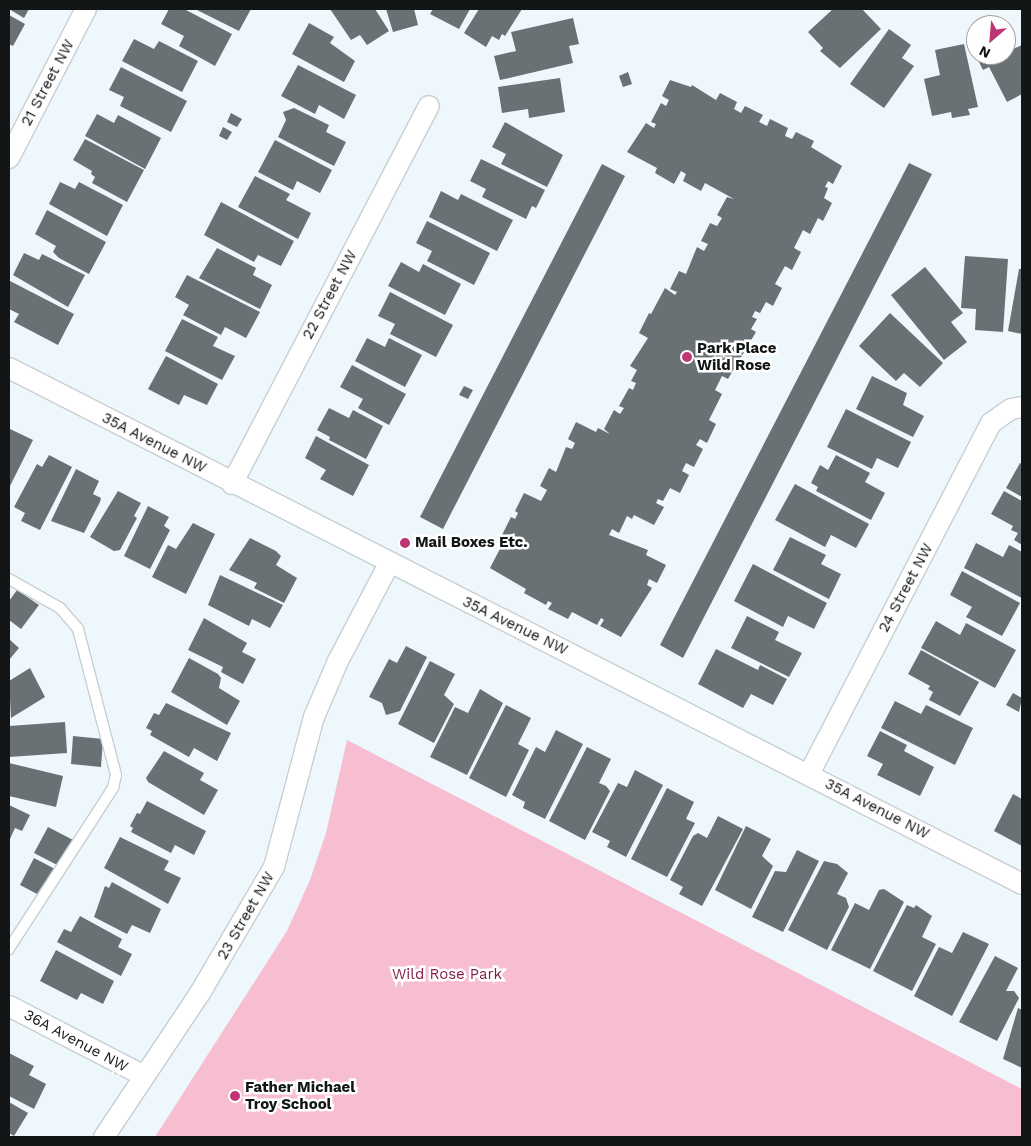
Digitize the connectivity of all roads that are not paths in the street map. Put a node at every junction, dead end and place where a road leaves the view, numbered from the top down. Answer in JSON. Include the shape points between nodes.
{"nodes":[{"id":1,"x":86,"y":9,"type":"edge"},
{"id":2,"x":429,"y":106,"type":"dead end"},
{"id":3,"x":9,"y":158,"type":"edge"},
{"id":4,"x":9,"y":368,"type":"edge"},
{"id":5,"x":1017,"y":408,"type":"edge"},
{"id":6,"x":232,"y":484,"type":"junction"},
{"id":7,"x":389,"y":564,"type":"junction"},
{"id":8,"x":9,"y":579,"type":"edge"},
{"id":9,"x":808,"y":774,"type":"junction"},
{"id":10,"x":1022,"y":884,"type":"edge"},
{"id":11,"x":9,"y":948,"type":"edge"},
{"id":12,"x":9,"y":1006,"type":"edge"},
{"id":13,"x":144,"y":1076,"type":"junction"},
{"id":14,"x":104,"y":1137,"type":"edge"}],
"edges":[{"from":1,"to":3,"type":"street","name":"21 Street NW"},
{"from":2,"to":6,"type":"street","name":"22 Street NW"},
{"from":4,"to":6,"type":"street","name":"35A Avenue NW"},
{"from":5,"to":9,"type":"street","name":"24 Street NW","via":[[991,423]]},
{"from":6,"to":7,"type":"street","name":"35A Avenue NW"},
{"from":7,"to":9,"type":"street","name":"35A Avenue NW"},
{"from":7,"to":13,"type":"street","name":"23 Street NW","via":[[338,661],[314,717],[274,867],[200,993]]},
{"from":8,"to":11,"type":"lane","via":[[60,608],[78,629],[116,774],[113,788]]},
{"from":9,"to":10,"type":"street","name":"35A Avenue NW"},
{"from":12,"to":13,"type":"street","name":"36A Avenue NW"},
{"from":13,"to":14,"type":"street","name":"23 Street NW"}]}
